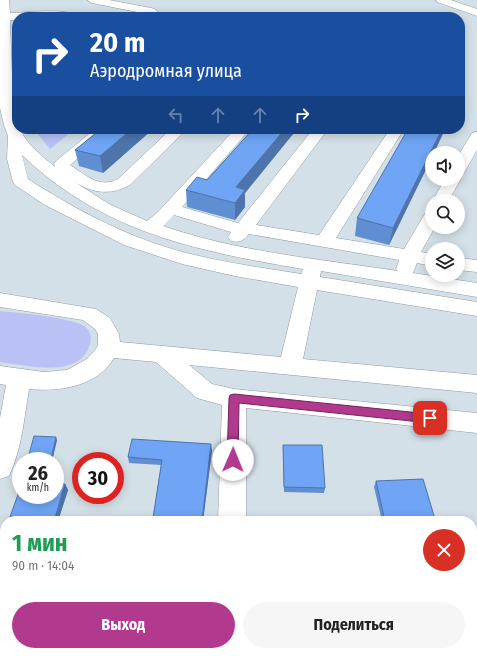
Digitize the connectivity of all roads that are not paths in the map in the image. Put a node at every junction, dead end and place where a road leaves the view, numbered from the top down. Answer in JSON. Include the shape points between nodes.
{"nodes":[{"id":1,"x":4,"y":0,"type":"edge"},
{"id":2,"x":92,"y":0,"type":"edge"},
{"id":3,"x":441,"y":0,"type":"edge"},
{"id":4,"x":152,"y":12,"type":"edge"},
{"id":5,"x":477,"y":13,"type":"edge"},
{"id":6,"x":5,"y":17,"type":"junction"},
{"id":7,"x":12,"y":17,"type":"edge"},
{"id":8,"x":12,"y":104,"type":"edge"},
{"id":9,"x":12,"y":128,"type":"edge"},
{"id":10,"x":98,"y":134,"type":"edge"},
{"id":11,"x":175,"y":134,"type":"edge"},
{"id":12,"x":239,"y":134,"type":"edge"},
{"id":13,"x":317,"y":134,"type":"edge"},
{"id":14,"x":394,"y":134,"type":"edge"},
{"id":15,"x":15,"y":136,"type":"joint"},
{"id":16,"x":477,"y":136,"type":"edge"},
{"id":17,"x":465,"y":157,"type":"edge"},
{"id":18,"x":171,"y":209,"type":"junction"},
{"id":19,"x":149,"y":228,"type":"junction"},
{"id":20,"x":425,"y":228,"type":"edge"},
{"id":21,"x":243,"y":229,"type":"junction"},
{"id":22,"x":324,"y":242,"type":"junction"},
{"id":23,"x":227,"y":250,"type":"junction"},
{"id":24,"x":409,"y":256,"type":"junction"},
{"id":25,"x":425,"y":259,"type":"edge"},
{"id":26,"x":465,"y":265,"type":"edge"},
{"id":27,"x":477,"y":266,"type":"edge"},
{"id":28,"x":311,"y":273,"type":"junction"},
{"id":29,"x":403,"y":288,"type":"junction"},
{"id":30,"x":477,"y":290,"type":"edge"},
{"id":31,"x":0,"y":300,"type":"edge"},
{"id":32,"x":477,"y":309,"type":"edge"},
{"id":33,"x":108,"y":349,"type":"junction"},
{"id":34,"x":161,"y":354,"type":"junction"},
{"id":35,"x":290,"y":366,"type":"junction"},
{"id":36,"x":10,"y":377,"type":"edge"},
{"id":37,"x":477,"y":384,"type":"edge"},
{"id":38,"x":234,"y":398,"type":"junction"},
{"id":39,"x":476,"y":427,"type":"edge"},
{"id":40,"x":0,"y":468,"type":"edge"},
{"id":41,"x":232,"y":516,"type":"edge"}],
"edges":[{"from":1,"to":6,"type":"street"},
{"from":2,"to":4,"type":"street"},
{"from":3,"to":5,"type":"street"},
{"from":6,"to":7,"type":"street"},
{"from":6,"to":8,"type":"street"},
{"from":8,"to":9,"type":"street"},
{"from":10,"to":11,"type":"street","via":[[62,164],[92,186],[100,188],[124,182]]},
{"from":12,"to":18,"type":"street"},
{"from":13,"to":21,"type":"street"},
{"from":14,"to":22,"type":"street"},
{"from":15,"to":19,"type":"street","via":[[67,185],[104,207]]},
{"from":15,"to":28,"type":"street","via":[[15,155],[21,182],[82,218],[130,241],[189,260],[235,270]]},
{"from":16,"to":17,"type":"street"},
{"from":18,"to":19,"type":"street"},
{"from":18,"to":21,"type":"street"},
{"from":19,"to":23,"type":"street"},
{"from":20,"to":24,"type":"street"},
{"from":21,"to":22,"type":"street"},
{"from":21,"to":23,"type":"street"},
{"from":22,"to":24,"type":"street"},
{"from":23,"to":28,"type":"street"},
{"from":24,"to":25,"type":"street"},
{"from":24,"to":29,"type":"street"},
{"from":26,"to":27,"type":"street"},
{"from":28,"to":29,"type":"street"},
{"from":28,"to":35,"type":"street"},
{"from":29,"to":30,"type":"street"},
{"from":29,"to":32,"type":"street"},
{"from":31,"to":33,"type":"street","via":[[89,314],[106,326],[109,336]]},
{"from":33,"to":34,"type":"street"},
{"from":33,"to":36,"type":"street","via":[[95,365],[74,377],[53,382]]},
{"from":34,"to":35,"type":"street"},
{"from":34,"to":38,"type":"street","via":[[205,392]]},
{"from":35,"to":37,"type":"street"},
{"from":36,"to":40,"type":"street","via":[[8,440]]},
{"from":38,"to":39,"type":"street"},
{"from":38,"to":41,"type":"street"}]}
